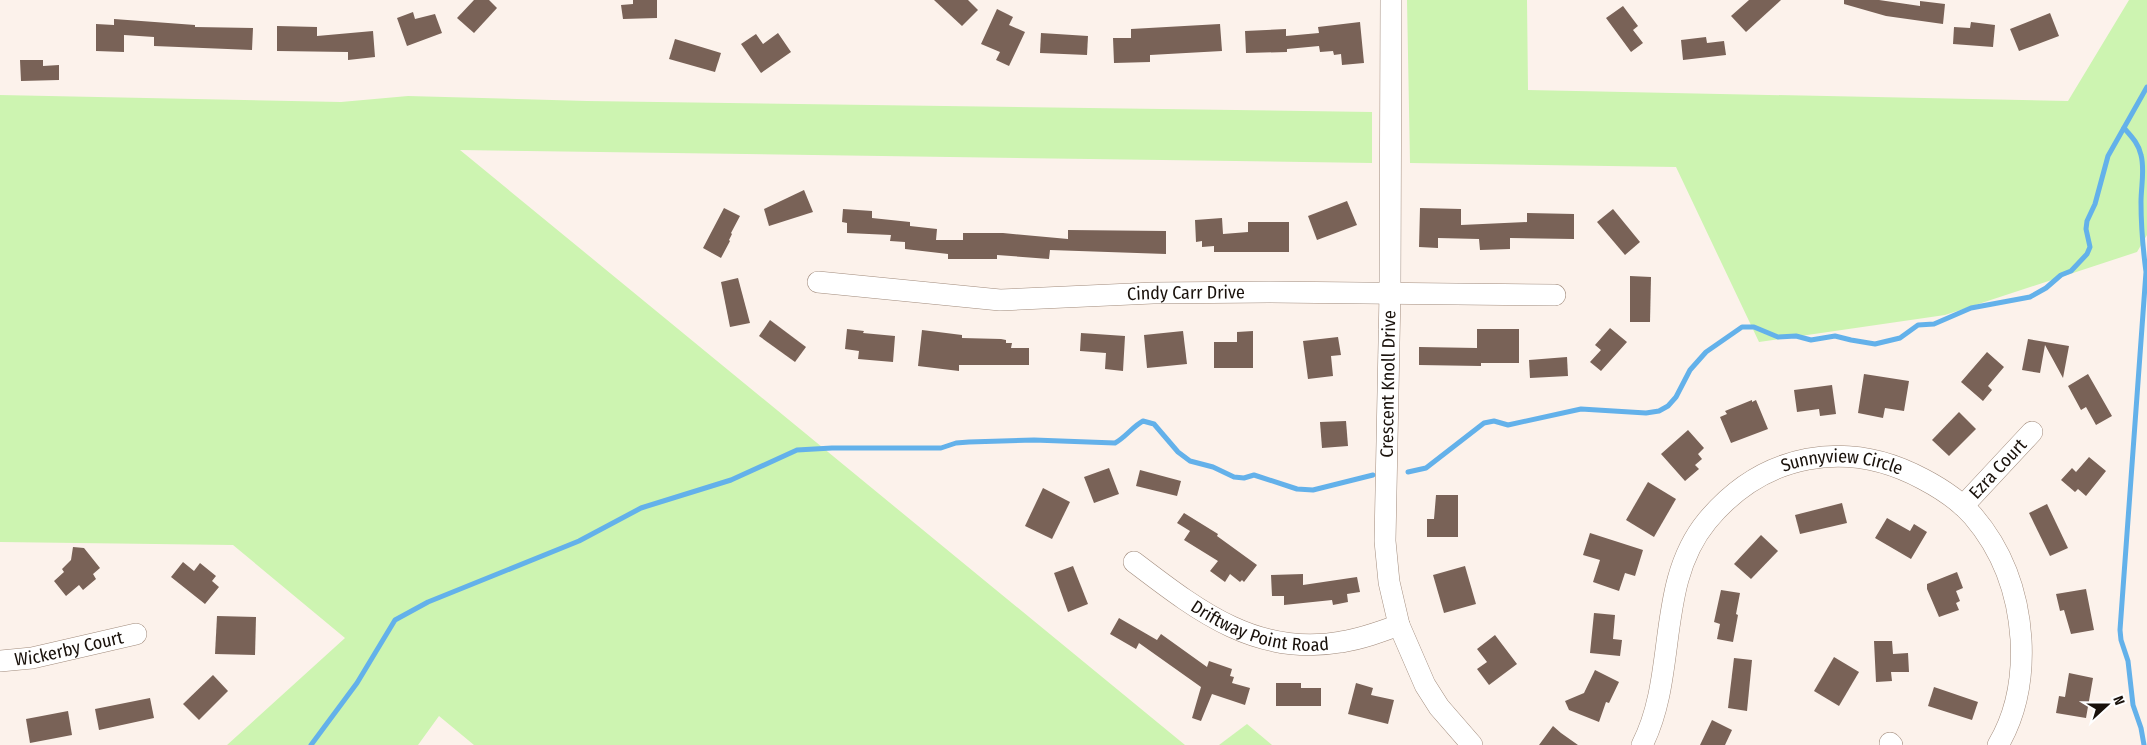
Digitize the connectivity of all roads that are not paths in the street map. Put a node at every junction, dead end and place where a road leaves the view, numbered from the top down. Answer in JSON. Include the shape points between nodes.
{"nodes":[{"id":1,"x":1391,"y":0,"type":"edge"},
{"id":2,"x":818,"y":282,"type":"dead end"},
{"id":3,"x":1390,"y":293,"type":"junction"},
{"id":4,"x":1555,"y":296,"type":"dead end"},
{"id":5,"x":2032,"y":432,"type":"dead end"},
{"id":6,"x":1963,"y":506,"type":"junction"},
{"id":7,"x":1134,"y":562,"type":"dead end"},
{"id":8,"x":1400,"y":625,"type":"junction"},
{"id":9,"x":136,"y":634,"type":"dead end"},
{"id":10,"x":0,"y":661,"type":"edge"},
{"id":11,"x":1472,"y":745,"type":"edge"},
{"id":12,"x":1642,"y":745,"type":"edge"},
{"id":13,"x":1998,"y":745,"type":"edge"}],
"edges":[{"from":1,"to":3,"type":"street","name":"Crescent Knoll Drive"},
{"from":2,"to":3,"type":"street","name":"Cindy Carr Drive","via":[[1000,300],[1153,293]]},
{"from":3,"to":4,"type":"street","name":"Cindy Carr Drive"},
{"from":3,"to":8,"type":"street","name":"Crescent Knoll Drive","via":[[1385,541],[1389,582]]},
{"from":5,"to":6,"type":"street","name":"Ezra Court"},
{"from":6,"to":12,"type":"street","name":"Sunnyview Circle","via":[[1944,490],[1908,471],[1853,456],[1816,457],[1796,462],[1745,485],[1705,523],[1685,561],[1671,612],[1661,691],[1650,730]]},
{"from":6,"to":13,"type":"street","name":"Sunnyview Circle","via":[[1998,554],[2016,598],[2019,618],[2021,673],[2016,701]]},
{"from":7,"to":8,"type":"street","name":"Driftway Point Road","via":[[1201,612],[1230,628],[1276,642],[1339,643]]},
{"from":8,"to":11,"type":"street","name":"Crescent Knoll Drive","via":[[1425,685],[1439,707]]},
{"from":9,"to":10,"type":"street","name":"Wickerby Court","via":[[32,658]]}]}
